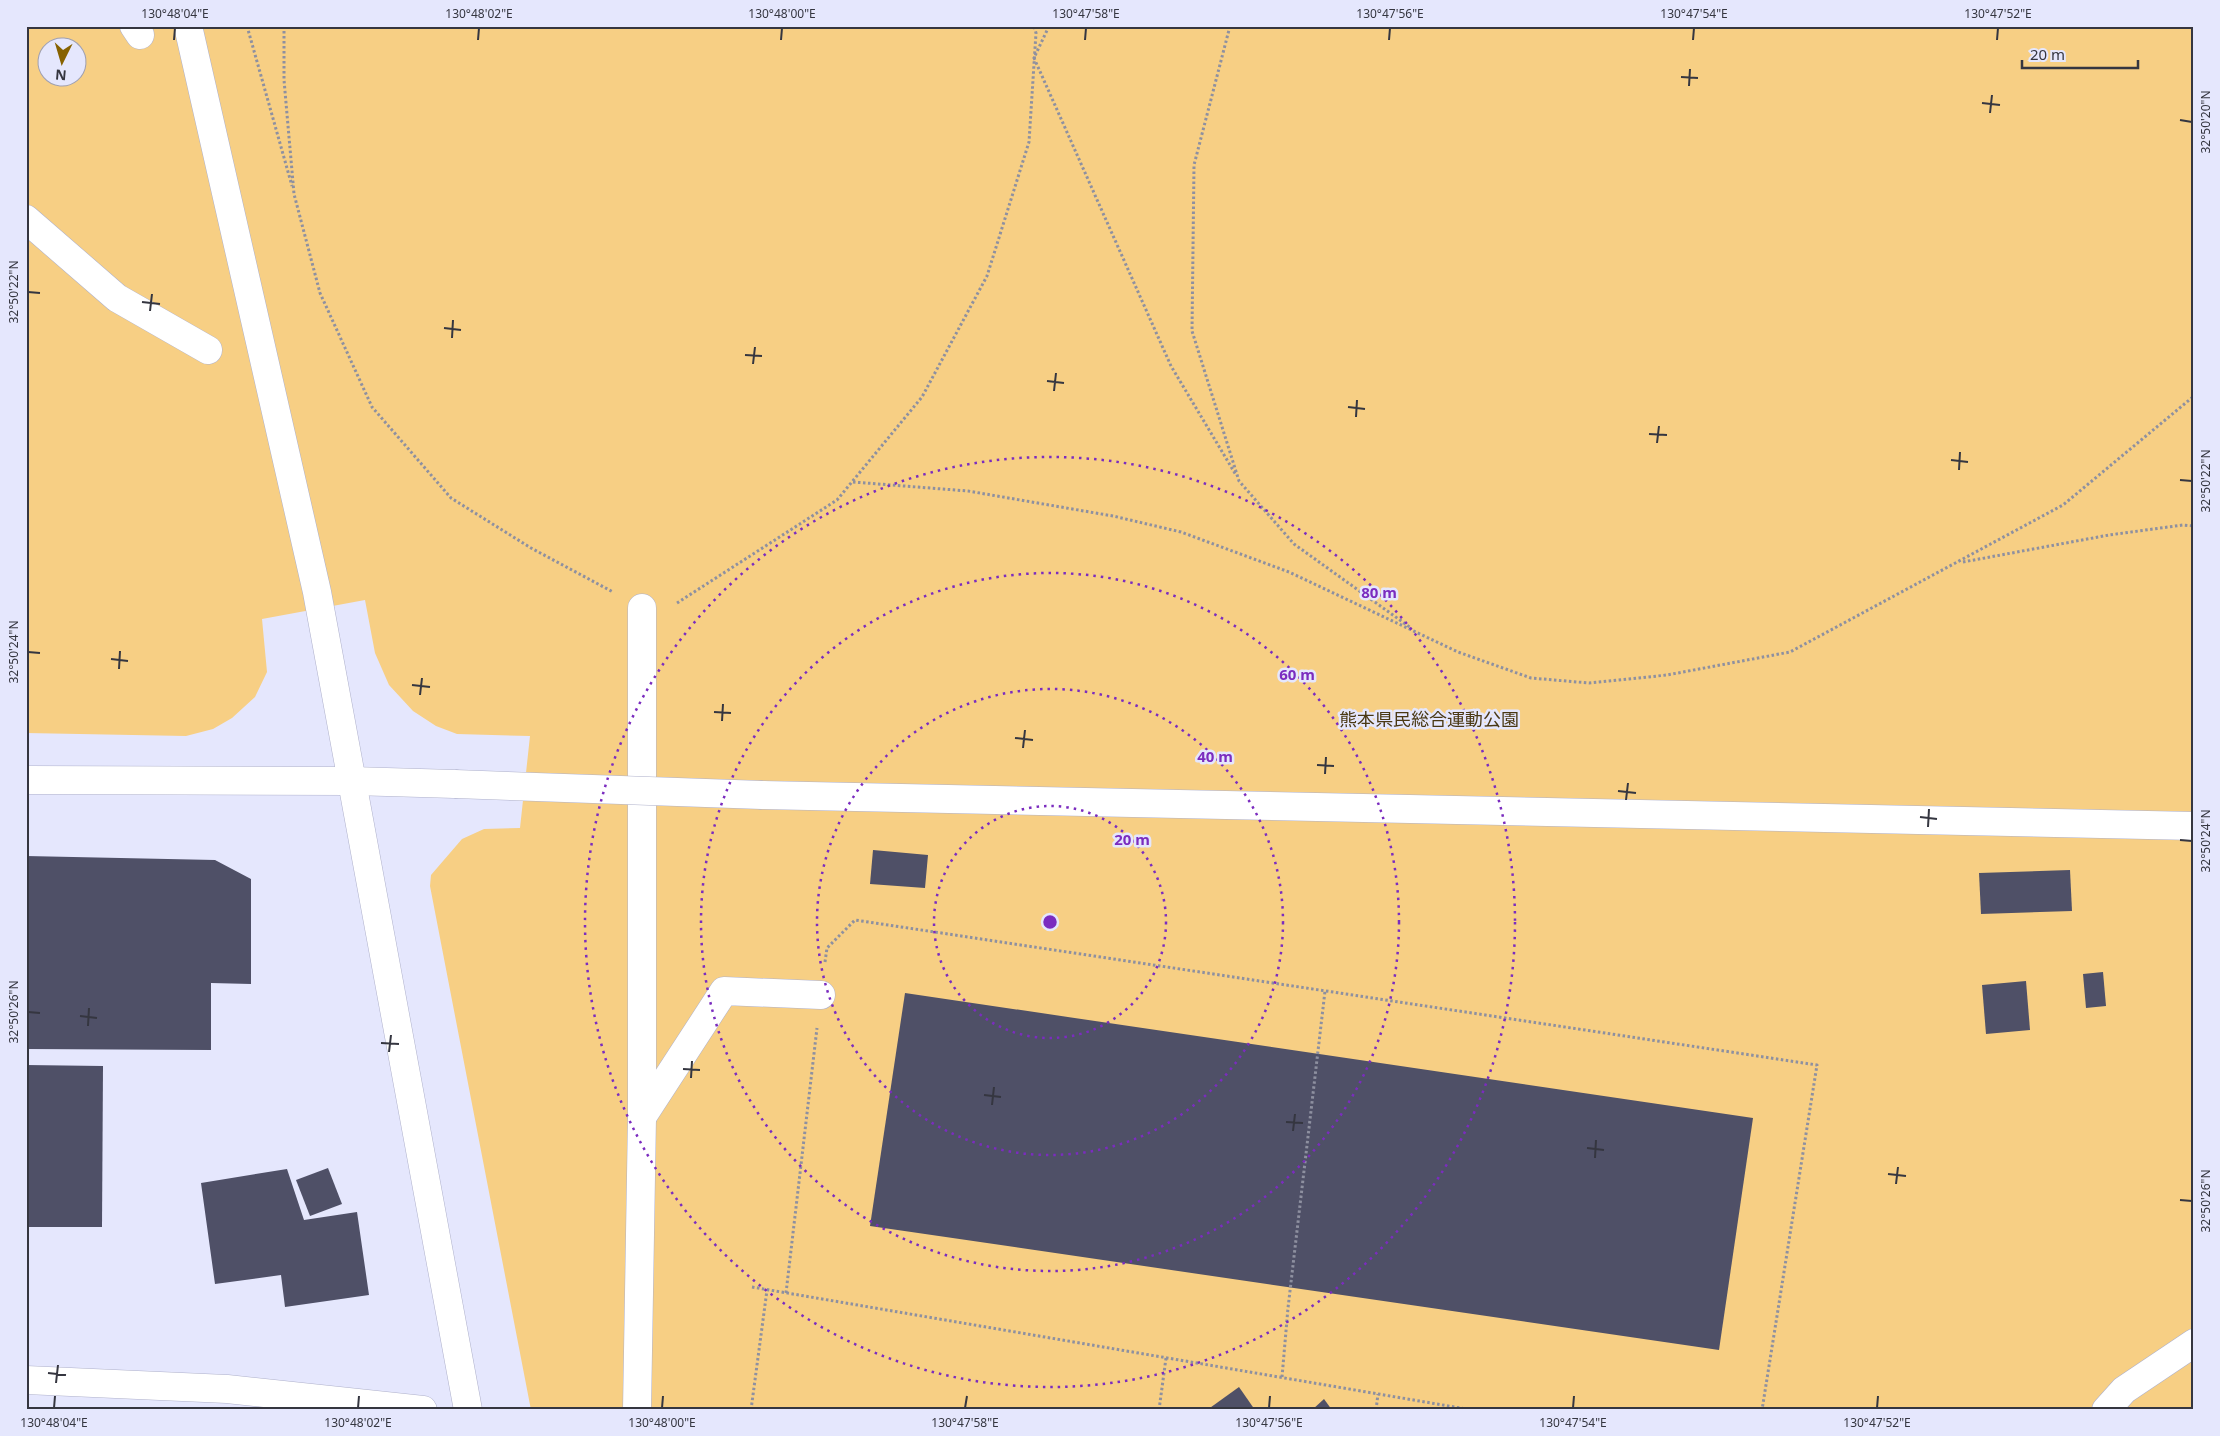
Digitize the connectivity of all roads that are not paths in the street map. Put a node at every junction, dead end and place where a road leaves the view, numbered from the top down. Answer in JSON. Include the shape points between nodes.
{"nodes":[{"id":1,"x":188,"y":26,"type":"edge"},
{"id":2,"x":26,"y":220,"type":"edge"},
{"id":3,"x":208,"y":350,"type":"dead end"},
{"id":4,"x":642,"y":608,"type":"road end"},
{"id":5,"x":26,"y":780,"type":"edge"},
{"id":6,"x":352,"y":781,"type":"junction"},
{"id":7,"x":2194,"y":826,"type":"edge"},
{"id":8,"x":821,"y":994,"type":"road end"},
{"id":9,"x":642,"y":1118,"type":"junction"},
{"id":10,"x":2194,"y":1343,"type":"edge"},
{"id":11,"x":26,"y":1380,"type":"edge"},
{"id":12,"x":423,"y":1410,"type":"edge"},
{"id":13,"x":468,"y":1410,"type":"edge"},
{"id":14,"x":637,"y":1410,"type":"edge"},
{"id":15,"x":2106,"y":1410,"type":"edge"}],
"edges":[{"from":1,"to":6,"type":"street","via":[[317,592]]},
{"from":2,"to":3,"type":"street","via":[[117,298]]},
{"from":4,"to":9,"type":"street"},
{"from":5,"to":6,"type":"street"},
{"from":6,"to":7,"type":"street","bridge":true,"via":[[762,795]]},
{"from":6,"to":13,"type":"street"},
{"from":8,"to":9,"type":"street","via":[[724,991]]},
{"from":9,"to":14,"type":"street"},
{"from":10,"to":15,"type":"street","via":[[2124,1390]]},
{"from":11,"to":12,"type":"street","via":[[227,1389]]}]}
